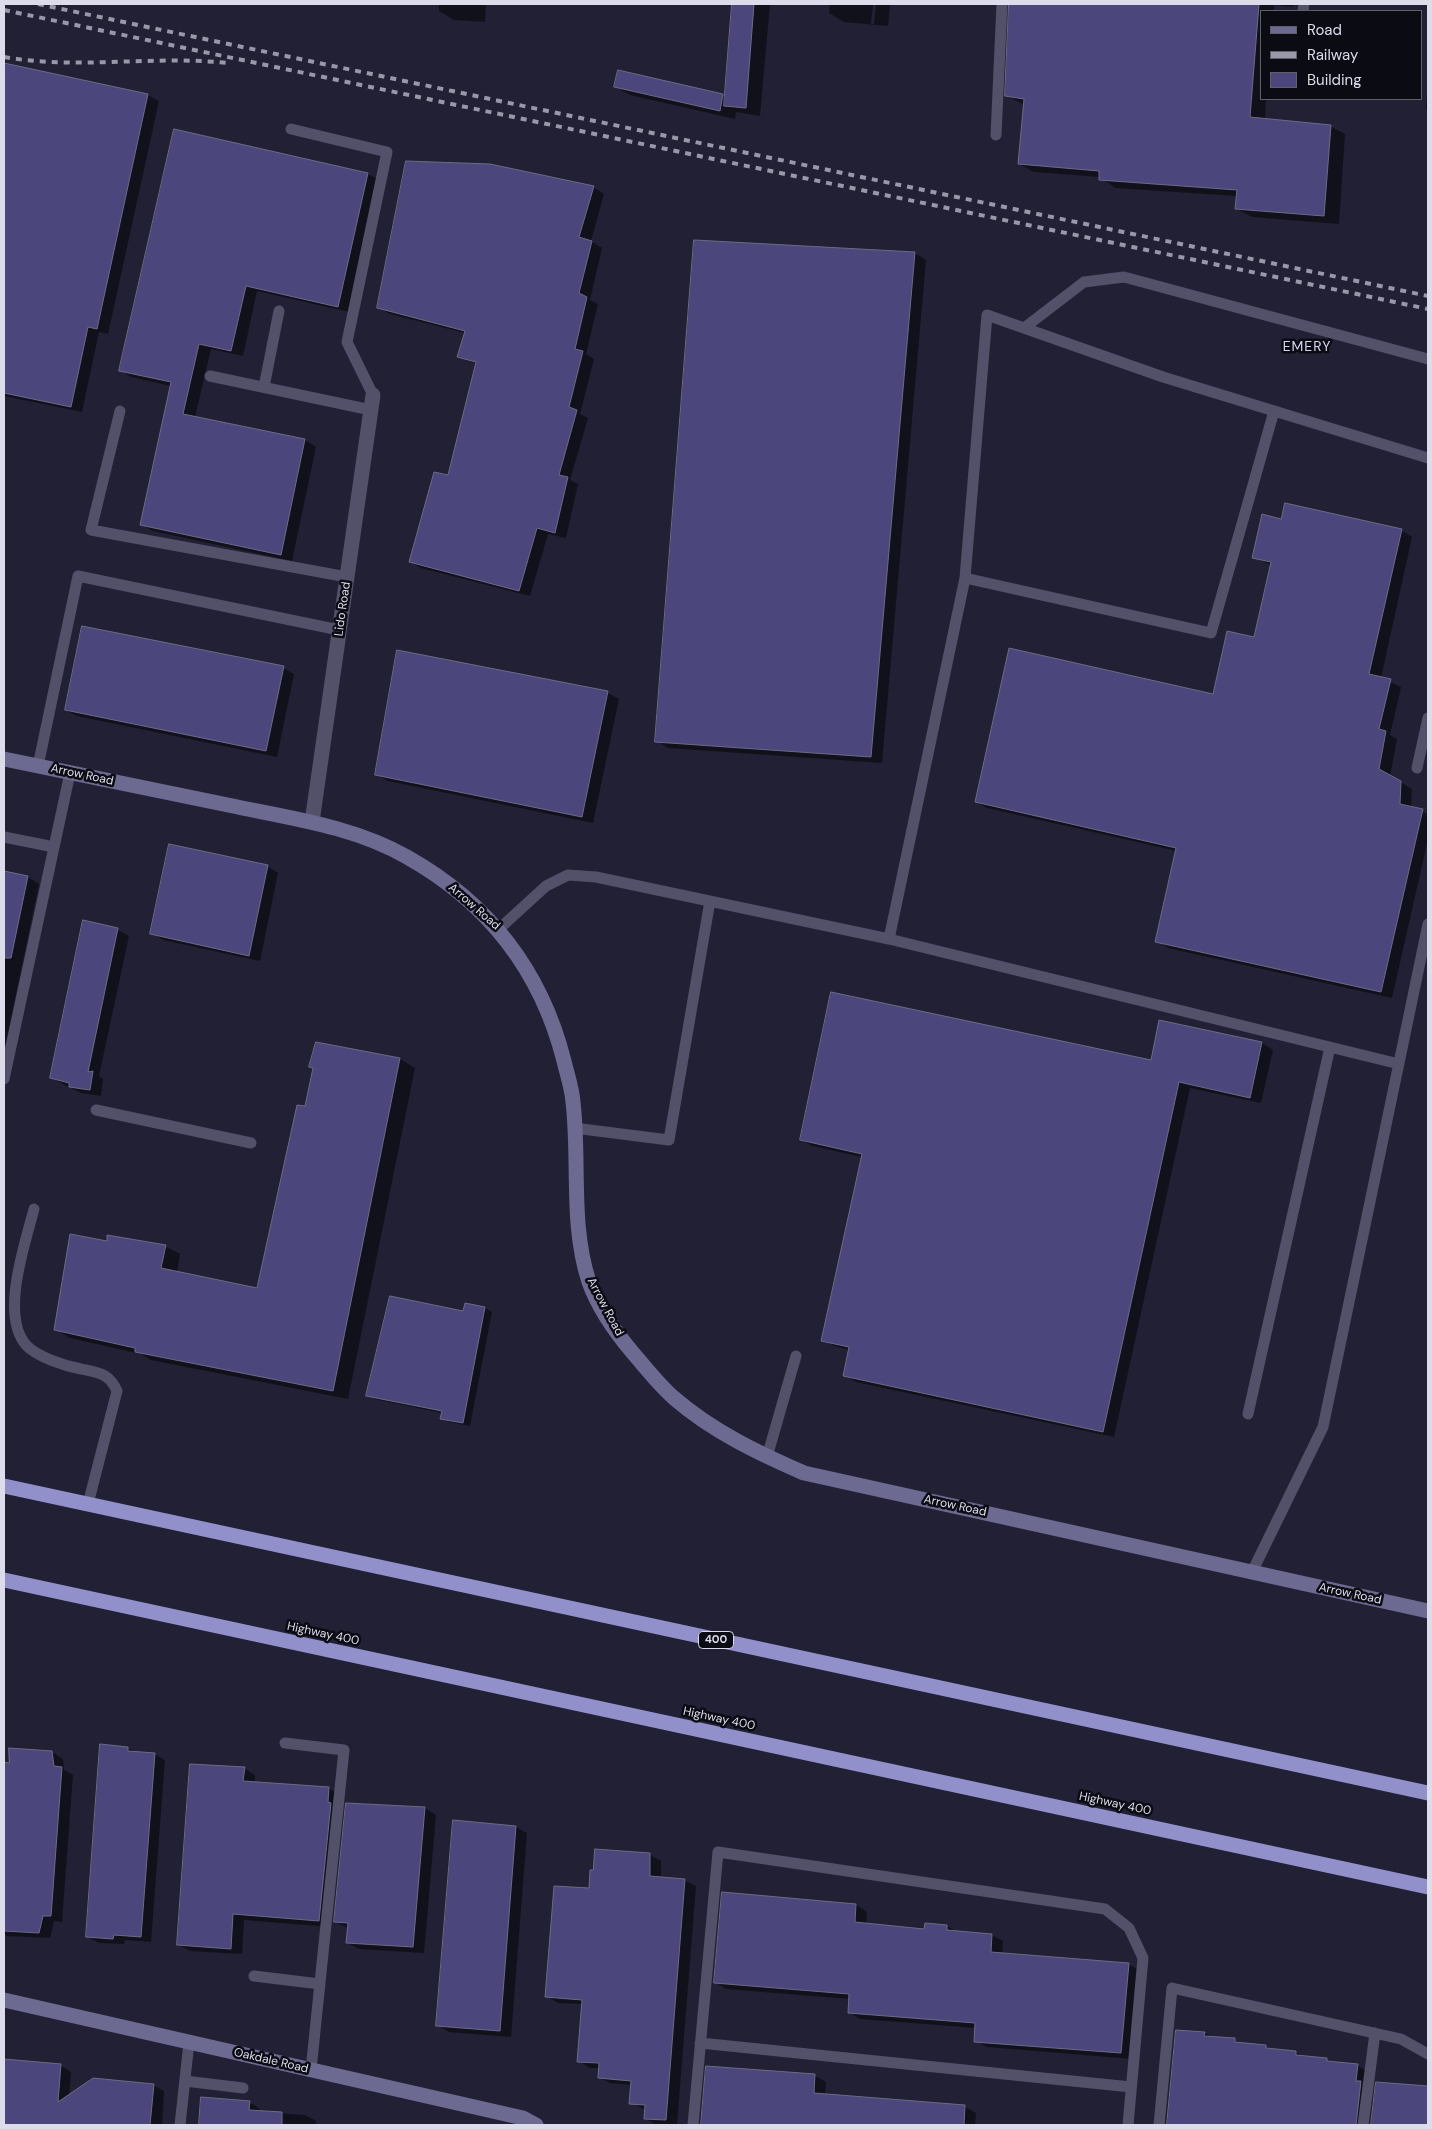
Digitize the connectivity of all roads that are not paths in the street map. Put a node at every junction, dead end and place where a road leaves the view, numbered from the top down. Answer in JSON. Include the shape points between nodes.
{"nodes":[{"id":1,"x":1002,"y":4,"type":"edge"},
{"id":2,"x":291,"y":129,"type":"dead end"},
{"id":3,"x":996,"y":135,"type":"dead end"},
{"id":4,"x":279,"y":311,"type":"dead end"},
{"id":5,"x":1024,"y":328,"type":"junction"},
{"id":6,"x":1428,"y":358,"type":"edge"},
{"id":7,"x":210,"y":376,"type":"dead end"},
{"id":8,"x":264,"y":387,"type":"junction"},
{"id":9,"x":372,"y":402,"type":"junction"},
{"id":10,"x":120,"y":411,"type":"dead end"},
{"id":11,"x":1274,"y":411,"type":"junction"},
{"id":12,"x":1428,"y":458,"type":"edge"},
{"id":13,"x":347,"y":577,"type":"junction"},
{"id":14,"x":964,"y":578,"type":"junction"},
{"id":15,"x":339,"y":630,"type":"junction"},
{"id":16,"x":1428,"y":718,"type":"edge"},
{"id":17,"x":4,"y":759,"type":"edge"},
{"id":18,"x":38,"y":766,"type":"junction"},
{"id":19,"x":1417,"y":768,"type":"dead end"},
{"id":20,"x":70,"y":773,"type":"junction"},
{"id":21,"x":312,"y":822,"type":"junction"},
{"id":22,"x":4,"y":837,"type":"edge"},
{"id":23,"x":54,"y":847,"type":"junction"},
{"id":24,"x":710,"y":901,"type":"junction"},
{"id":25,"x":1428,"y":924,"type":"edge"},
{"id":26,"x":499,"y":928,"type":"junction"},
{"id":27,"x":889,"y":939,"type":"junction"},
{"id":28,"x":1330,"y":1047,"type":"junction"},
{"id":29,"x":1399,"y":1064,"type":"junction"},
{"id":30,"x":4,"y":1079,"type":"edge"},
{"id":31,"x":96,"y":1110,"type":"dead end"},
{"id":32,"x":574,"y":1128,"type":"junction"},
{"id":33,"x":251,"y":1143,"type":"dead end"},
{"id":34,"x":34,"y":1209,"type":"dead end"},
{"id":35,"x":796,"y":1356,"type":"dead end"},
{"id":36,"x":1248,"y":1414,"type":"dead end"},
{"id":37,"x":767,"y":1457,"type":"junction"},
{"id":38,"x":4,"y":1486,"type":"edge"},
{"id":39,"x":88,"y":1504,"type":"junction"},
{"id":40,"x":1252,"y":1572,"type":"junction"},
{"id":41,"x":4,"y":1580,"type":"edge"},
{"id":42,"x":1428,"y":1611,"type":"edge"},
{"id":43,"x":285,"y":1743,"type":"dead end"},
{"id":44,"x":1428,"y":1793,"type":"edge"},
{"id":45,"x":1428,"y":1887,"type":"edge"},
{"id":46,"x":254,"y":1976,"type":"dead end"},
{"id":47,"x":320,"y":1984,"type":"junction"},
{"id":48,"x":4,"y":2000,"type":"edge"},
{"id":49,"x":1375,"y":2033,"type":"junction"},
{"id":50,"x":189,"y":2042,"type":"junction"},
{"id":51,"x":700,"y":2043,"type":"junction"},
{"id":52,"x":1428,"y":2054,"type":"edge"},
{"id":53,"x":311,"y":2070,"type":"junction"},
{"id":54,"x":185,"y":2081,"type":"junction"},
{"id":55,"x":1132,"y":2087,"type":"junction"},
{"id":56,"x":243,"y":2088,"type":"dead end"},
{"id":57,"x":180,"y":2125,"type":"edge"},
{"id":58,"x":536,"y":2125,"type":"edge"},
{"id":59,"x":693,"y":2125,"type":"edge"},
{"id":60,"x":1128,"y":2125,"type":"edge"},
{"id":61,"x":1159,"y":2125,"type":"edge"},
{"id":62,"x":1363,"y":2125,"type":"edge"}],
"edges":[{"from":1,"to":3,"type":"lane"},
{"from":2,"to":9,"type":"lane","via":[[387,152],[347,342]]},
{"from":4,"to":8,"type":"lane"},
{"from":5,"to":6,"type":"lane","via":[[1084,282],[1124,278]]},
{"from":5,"to":11,"type":"lane"},
{"from":5,"to":14,"type":"lane","via":[[987,315]]},
{"from":7,"to":8,"type":"lane"},
{"from":8,"to":9,"type":"lane"},
{"from":9,"to":13,"type":"street","name":"Lido Road"},
{"from":10,"to":13,"type":"lane","via":[[91,530]]},
{"from":11,"to":12,"type":"lane"},
{"from":11,"to":14,"type":"lane","via":[[1211,633]]},
{"from":13,"to":15,"type":"street","name":"Lido Road"},
{"from":14,"to":27,"type":"lane"},
{"from":15,"to":18,"type":"lane","via":[[78,576]]},
{"from":15,"to":21,"type":"street","name":"Lido Road"},
{"from":16,"to":19,"type":"lane"},
{"from":17,"to":18,"type":"street","name":"Arrow Road"},
{"from":18,"to":20,"type":"street","name":"Arrow Road"},
{"from":20,"to":21,"type":"street","name":"Arrow Road"},
{"from":20,"to":23,"type":"lane"},
{"from":21,"to":26,"type":"street","name":"Arrow Road","via":[[348,832],[406,856],[437,876]]},
{"from":22,"to":23,"type":"lane"},
{"from":23,"to":30,"type":"lane"},
{"from":24,"to":26,"type":"lane","via":[[596,877],[568,875],[546,886]]},
{"from":24,"to":27,"type":"lane"},
{"from":24,"to":32,"type":"lane","via":[[669,1140]]},
{"from":25,"to":29,"type":"lane"},
{"from":26,"to":32,"type":"street","name":"Arrow Road","via":[[526,966],[546,1004],[573,1100]]},
{"from":27,"to":28,"type":"lane"},
{"from":28,"to":29,"type":"lane"},
{"from":28,"to":36,"type":"lane"},
{"from":29,"to":40,"type":"lane","via":[[1323,1427]]},
{"from":31,"to":33,"type":"lane"},
{"from":32,"to":37,"type":"street","name":"Arrow Road","via":[[580,1247],[590,1284],[617,1335],[673,1397],[718,1430]]},
{"from":34,"to":39,"type":"lane","via":[[13,1296],[16,1330],[26,1346],[61,1365],[100,1373],[112,1380],[117,1391]]},
{"from":35,"to":37,"type":"lane"},
{"from":37,"to":40,"type":"street","name":"Arrow Road","via":[[804,1473]]},
{"from":38,"to":39,"type":"highway","number":"400"},
{"from":39,"to":44,"type":"highway","number":"400"},
{"from":40,"to":42,"type":"street","name":"Arrow Road"},
{"from":41,"to":45,"type":"highway","name":"Highway 400"},
{"from":43,"to":47,"type":"lane","via":[[344,1750]]},
{"from":46,"to":47,"type":"lane"},
{"from":47,"to":53,"type":"lane"},
{"from":48,"to":50,"type":"street","name":"Oakdale Road"},
{"from":49,"to":52,"type":"lane","via":[[1401,2039]]},
{"from":49,"to":61,"type":"lane","via":[[1172,1988]]},
{"from":49,"to":62,"type":"lane"},
{"from":50,"to":53,"type":"street","name":"Oakdale Road"},
{"from":50,"to":54,"type":"lane"},
{"from":51,"to":55,"type":"lane"},
{"from":51,"to":55,"type":"lane","via":[[718,1852],[1106,1909],[1129,1928],[1142,1958]]},
{"from":51,"to":59,"type":"lane"},
{"from":53,"to":58,"type":"street","name":"Oakdale Road","via":[[523,2118]]},
{"from":54,"to":56,"type":"lane"},
{"from":54,"to":57,"type":"lane"},
{"from":55,"to":60,"type":"lane"}]}
